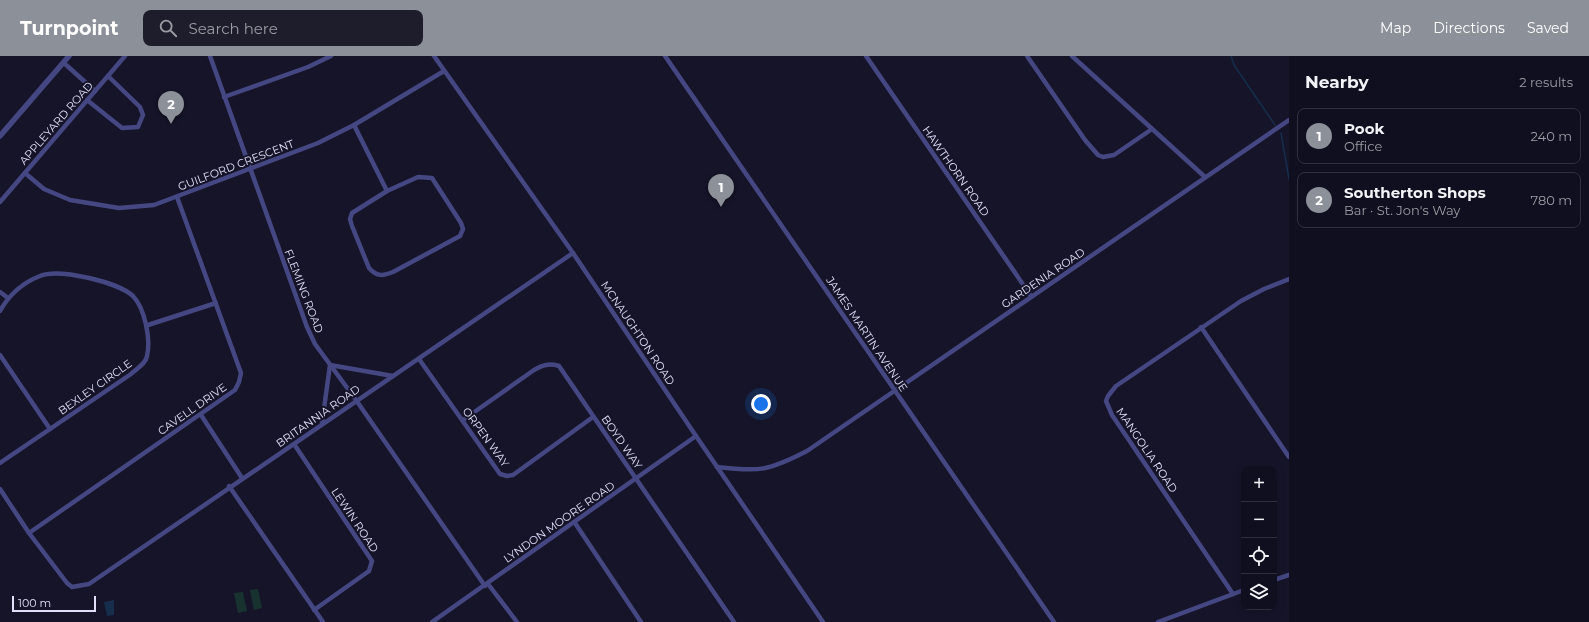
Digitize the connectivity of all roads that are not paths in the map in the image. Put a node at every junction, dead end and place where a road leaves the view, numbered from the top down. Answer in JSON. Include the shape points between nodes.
{"nodes":[{"id":1,"x":69,"y":56,"type":"edge"},
{"id":2,"x":125,"y":56,"type":"edge"},
{"id":3,"x":210,"y":56,"type":"edge"},
{"id":4,"x":331,"y":56,"type":"edge"},
{"id":5,"x":434,"y":56,"type":"edge"},
{"id":6,"x":666,"y":56,"type":"edge"},
{"id":7,"x":866,"y":56,"type":"edge"},
{"id":8,"x":1028,"y":56,"type":"edge"},
{"id":9,"x":1072,"y":56,"type":"edge"},
{"id":10,"x":64,"y":63,"type":"junction"},
{"id":11,"x":444,"y":71,"type":"junction"},
{"id":12,"x":108,"y":76,"type":"junction"},
{"id":13,"x":95,"y":91,"type":"junction"},
{"id":14,"x":224,"y":96,"type":"junction"},
{"id":15,"x":87,"y":100,"type":"junction"},
{"id":16,"x":1289,"y":120,"type":"edge"},
{"id":17,"x":354,"y":125,"type":"junction"},
{"id":18,"x":1152,"y":129,"type":"junction"},
{"id":19,"x":0,"y":136,"type":"edge"},
{"id":20,"x":251,"y":170,"type":"junction"},
{"id":21,"x":25,"y":173,"type":"junction"},
{"id":22,"x":1205,"y":177,"type":"junction"},
{"id":23,"x":387,"y":191,"type":"junction"},
{"id":24,"x":177,"y":197,"type":"junction"},
{"id":25,"x":0,"y":202,"type":"edge"},
{"id":26,"x":573,"y":253,"type":"junction"},
{"id":27,"x":1289,"y":279,"type":"edge"},
{"id":28,"x":0,"y":292,"type":"edge"},
{"id":29,"x":1031,"y":296,"type":"junction"},
{"id":30,"x":8,"y":298,"type":"junction"},
{"id":31,"x":216,"y":303,"type":"junction"},
{"id":32,"x":0,"y":311,"type":"edge"},
{"id":33,"x":148,"y":325,"type":"junction"},
{"id":34,"x":1201,"y":327,"type":"junction"},
{"id":35,"x":0,"y":355,"type":"edge"},
{"id":36,"x":419,"y":359,"type":"junction"},
{"id":37,"x":330,"y":365,"type":"junction"},
{"id":38,"x":393,"y":376,"type":"junction"},
{"id":39,"x":895,"y":391,"type":"junction"},
{"id":40,"x":356,"y":400,"type":"junction"},
{"id":41,"x":201,"y":415,"type":"junction"},
{"id":42,"x":593,"y":417,"type":"junction"},
{"id":43,"x":463,"y":420,"type":"junction"},
{"id":44,"x":322,"y":423,"type":"junction"},
{"id":45,"x":50,"y":429,"type":"junction"},
{"id":46,"x":696,"y":436,"type":"junction"},
{"id":47,"x":294,"y":444,"type":"junction"},
{"id":48,"x":1289,"y":456,"type":"edge"},
{"id":49,"x":0,"y":464,"type":"edge"},
{"id":50,"x":717,"y":467,"type":"junction"},
{"id":51,"x":242,"y":478,"type":"junction"},
{"id":52,"x":636,"y":478,"type":"junction"},
{"id":53,"x":229,"y":486,"type":"junction"},
{"id":54,"x":0,"y":489,"type":"edge"},
{"id":55,"x":575,"y":523,"type":"junction"},
{"id":56,"x":29,"y":533,"type":"junction"},
{"id":57,"x":1289,"y":575,"type":"edge"},
{"id":58,"x":1277,"y":579,"type":"edge"},
{"id":59,"x":486,"y":585,"type":"junction"},
{"id":60,"x":1241,"y":591,"type":"edge"},
{"id":61,"x":1233,"y":594,"type":"junction"},
{"id":62,"x":314,"y":610,"type":"junction"},
{"id":63,"x":323,"y":622,"type":"edge"},
{"id":64,"x":432,"y":622,"type":"edge"},
{"id":65,"x":517,"y":622,"type":"edge"},
{"id":66,"x":641,"y":622,"type":"edge"},
{"id":67,"x":734,"y":622,"type":"edge"},
{"id":68,"x":823,"y":622,"type":"edge"},
{"id":69,"x":1054,"y":622,"type":"edge"},
{"id":70,"x":1158,"y":622,"type":"edge"}],
"edges":[{"from":1,"to":10,"type":"street"},
{"from":2,"to":12,"type":"street","name":"APPLEYARD ROAD"},
{"from":3,"to":14,"type":"street","name":"FLEMING ROAD"},
{"from":4,"to":14,"type":"street","via":[[308,67]]},
{"from":5,"to":11,"type":"street","name":"MCNAUGHTON ROAD"},
{"from":6,"to":39,"type":"street","name":"JAMES MARTIN AVENUE"},
{"from":7,"to":29,"type":"street","name":"HAWTHORN ROAD"},
{"from":8,"to":18,"type":"street","via":[[1098,155],[1114,155]]},
{"from":9,"to":18,"type":"street"},
{"from":10,"to":13,"type":"street"},
{"from":10,"to":19,"type":"street"},
{"from":11,"to":17,"type":"street","name":"GUILFORD CRESCENT"},
{"from":11,"to":26,"type":"street","name":"MCNAUGHTON ROAD"},
{"from":12,"to":13,"type":"street","name":"APPLEYARD ROAD"},
{"from":12,"to":15,"type":"street","via":[[140,107],[143,115],[138,127],[122,128]]},
{"from":13,"to":15,"type":"street","name":"APPLEYARD ROAD"},
{"from":14,"to":20,"type":"street","name":"FLEMING ROAD"},
{"from":15,"to":21,"type":"street","name":"APPLEYARD ROAD"},
{"from":16,"to":22,"type":"street","name":"GARDENIA ROAD"},
{"from":17,"to":20,"type":"street","name":"GUILFORD CRESCENT","via":[[318,143]]},
{"from":17,"to":23,"type":"street"},
{"from":18,"to":22,"type":"street"},
{"from":20,"to":24,"type":"street","name":"GUILFORD CRESCENT"},
{"from":20,"to":37,"type":"street","name":"FLEMING ROAD","via":[[307,327]]},
{"from":21,"to":24,"type":"street","name":"GUILFORD CRESCENT","via":[[53,194],[70,200],[119,208],[154,205]]},
{"from":21,"to":25,"type":"street","name":"APPLEYARD ROAD"},
{"from":22,"to":29,"type":"street","name":"GARDENIA ROAD"},
{"from":23,"to":23,"type":"street","via":[[418,177],[432,178],[461,223],[460,236],[383,276],[374,274],[369,268],[350,219],[357,208]]},
{"from":24,"to":31,"type":"street","name":"CAVELL DRIVE"},
{"from":26,"to":36,"type":"street","name":"BRITANNIA ROAD"},
{"from":26,"to":46,"type":"street","name":"MCNAUGHTON ROAD"},
{"from":27,"to":34,"type":"street","name":"MANGOLIA ROAD","via":[[1252,295]]},
{"from":28,"to":30,"type":"street"},
{"from":29,"to":39,"type":"street","name":"GARDENIA ROAD"},
{"from":30,"to":32,"type":"street"},
{"from":30,"to":33,"type":"street","via":[[32,280],[46,274],[92,279],[115,285],[132,296]]},
{"from":31,"to":33,"type":"street"},
{"from":31,"to":41,"type":"street","name":"CAVELL DRIVE","via":[[241,373],[240,382],[235,390]]},
{"from":33,"to":45,"type":"street","name":"BEXLEY CIRCLE","via":[[147,356],[142,364]]},
{"from":34,"to":48,"type":"street"},
{"from":34,"to":61,"type":"street","name":"MANGOLIA ROAD","via":[[1116,386],[1108,396],[1106,405]]},
{"from":35,"to":45,"type":"street"},
{"from":36,"to":38,"type":"street","name":"BRITANNIA ROAD"},
{"from":36,"to":43,"type":"street","name":"ORPEN WAY"},
{"from":37,"to":38,"type":"street"},
{"from":37,"to":40,"type":"street","name":"FLEMING ROAD"},
{"from":37,"to":44,"type":"street"},
{"from":38,"to":40,"type":"street","name":"BRITANNIA ROAD"},
{"from":39,"to":50,"type":"street","name":"GARDENIA ROAD","via":[[807,451],[780,465],[768,469],[746,470]]},
{"from":39,"to":69,"type":"street","name":"JAMES MARTIN AVENUE"},
{"from":40,"to":44,"type":"street","name":"BRITANNIA ROAD"},
{"from":40,"to":59,"type":"street","name":"FLEMING ROAD"},
{"from":41,"to":51,"type":"street"},
{"from":41,"to":56,"type":"street","name":"CAVELL DRIVE"},
{"from":42,"to":43,"type":"street","name":"BOYD WAY","via":[[559,366],[551,364],[534,370]]},
{"from":42,"to":43,"type":"street","name":"ORPEN WAY","via":[[513,475],[507,476],[500,474]]},
{"from":42,"to":52,"type":"street","name":"BOYD WAY"},
{"from":44,"to":47,"type":"street","name":"BRITANNIA ROAD"},
{"from":45,"to":49,"type":"street","name":"BEXLEY CIRCLE"},
{"from":46,"to":50,"type":"street","name":"MCNAUGHTON ROAD"},
{"from":46,"to":52,"type":"street","name":"LYNDON MOORE ROAD"},
{"from":47,"to":51,"type":"street","name":"BRITANNIA ROAD"},
{"from":47,"to":62,"type":"street","name":"LEWIN ROAD","via":[[372,561],[369,571]]},
{"from":50,"to":68,"type":"street","name":"MCNAUGHTON ROAD"},
{"from":51,"to":53,"type":"street","name":"BRITANNIA ROAD"},
{"from":52,"to":55,"type":"street","name":"LYNDON MOORE ROAD"},
{"from":52,"to":67,"type":"street","name":"BOYD WAY"},
{"from":53,"to":56,"type":"street","name":"BRITANNIA ROAD","via":[[89,584],[72,587]]},
{"from":53,"to":62,"type":"street"},
{"from":54,"to":56,"type":"street"},
{"from":55,"to":59,"type":"street","name":"LYNDON MOORE ROAD"},
{"from":55,"to":66,"type":"street"},
{"from":57,"to":58,"type":"street"},
{"from":59,"to":64,"type":"street","name":"LYNDON MOORE ROAD"},
{"from":59,"to":65,"type":"street","name":"FLEMING ROAD"},
{"from":60,"to":61,"type":"street"},
{"from":61,"to":70,"type":"street"},
{"from":62,"to":63,"type":"street"}]}
